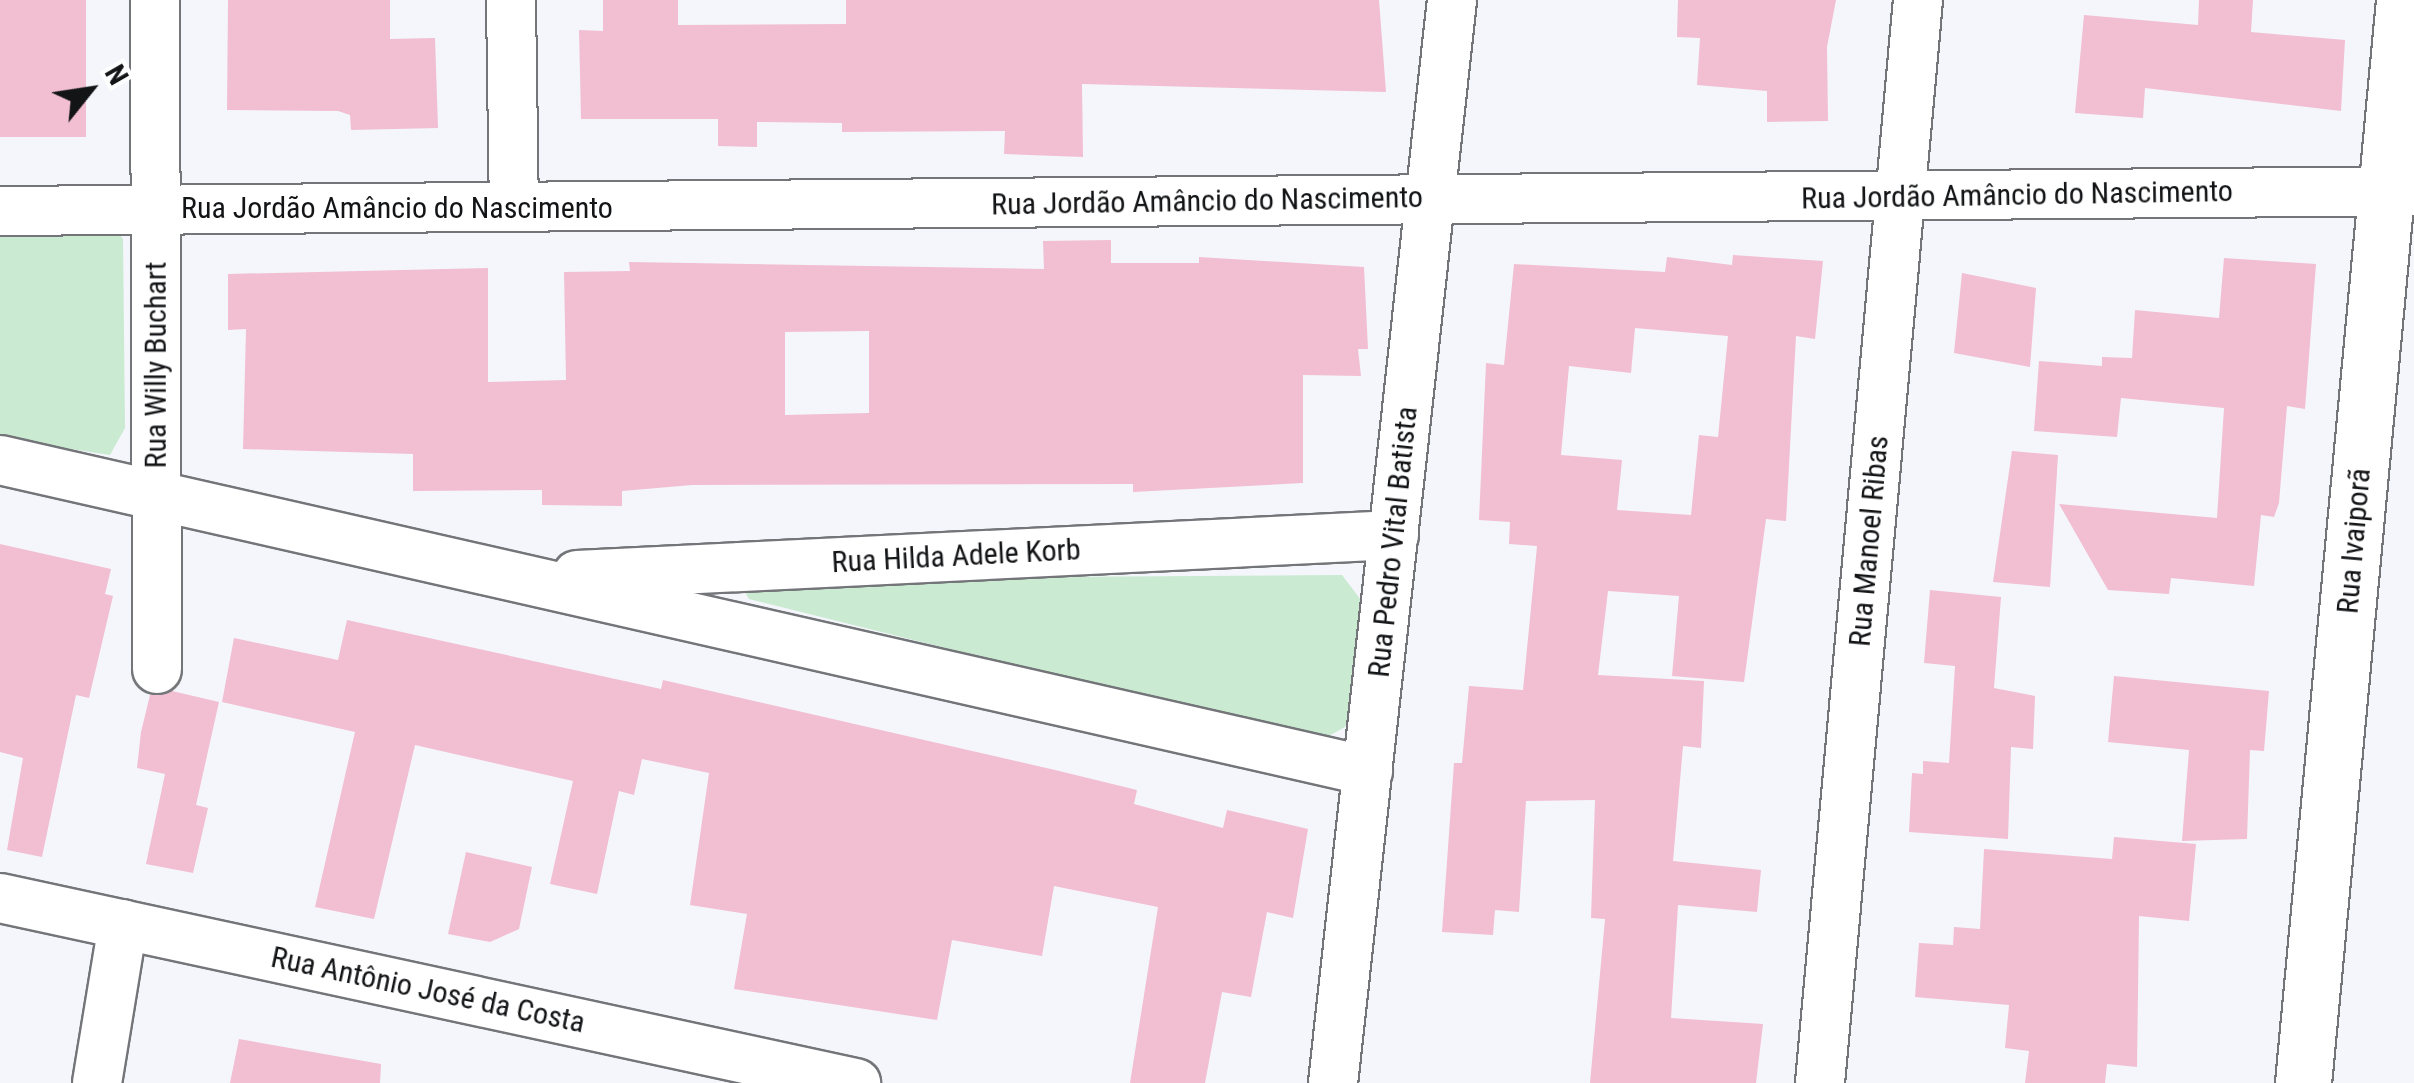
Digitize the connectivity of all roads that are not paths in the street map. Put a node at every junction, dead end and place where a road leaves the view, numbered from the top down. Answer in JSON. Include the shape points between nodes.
{"nodes":[{"id":1,"x":155,"y":0,"type":"edge"},
{"id":2,"x":511,"y":0,"type":"edge"},
{"id":3,"x":1452,"y":0,"type":"edge"},
{"id":4,"x":1918,"y":0,"type":"edge"},
{"id":5,"x":2404,"y":0,"type":"edge"},
{"id":6,"x":2400,"y":191,"type":"edge"},
{"id":7,"x":1900,"y":196,"type":"junction"},
{"id":8,"x":1430,"y":199,"type":"junction"},
{"id":9,"x":514,"y":207,"type":"junction"},
{"id":10,"x":156,"y":210,"type":"junction"},
{"id":11,"x":0,"y":211,"type":"edge"},
{"id":12,"x":0,"y":460,"type":"edge"},
{"id":13,"x":156,"y":496,"type":"junction"},
{"id":14,"x":1394,"y":534,"type":"junction"},
{"id":15,"x":519,"y":578,"type":"junction"},
{"id":16,"x":157,"y":669,"type":"dead end"},
{"id":17,"x":1368,"y":771,"type":"junction"},
{"id":18,"x":0,"y":898,"type":"edge"},
{"id":19,"x":123,"y":924,"type":"junction"},
{"id":20,"x":97,"y":1083,"type":"edge"},
{"id":21,"x":856,"y":1083,"type":"edge"},
{"id":22,"x":1334,"y":1083,"type":"edge"},
{"id":23,"x":1820,"y":1083,"type":"edge"},
{"id":24,"x":2304,"y":1083,"type":"edge"}],
"edges":[{"from":1,"to":10,"type":"street","name":"Rua Willy Buchart"},
{"from":2,"to":9,"type":"street"},
{"from":3,"to":8,"type":"street","name":"Rua Pedro Vital Batista"},
{"from":4,"to":7,"type":"street","name":"Rua Manoel Ribas"},
{"from":5,"to":6,"type":"street","name":"Rua Ivaiporã"},
{"from":6,"to":7,"type":"street","name":"Rua Jordão Amâncio do Nascimento"},
{"from":6,"to":24,"type":"street","name":"Rua Ivaiporã"},
{"from":7,"to":8,"type":"street","name":"Rua Jordão Amâncio do Nascimento"},
{"from":7,"to":23,"type":"street","name":"Rua Manoel Ribas"},
{"from":8,"to":9,"type":"street","name":"Rua Jordão Amâncio do Nascimento"},
{"from":8,"to":14,"type":"street","name":"Rua Pedro Vital Batista"},
{"from":9,"to":10,"type":"street","name":"Rua Jordão Amâncio do Nascimento"},
{"from":10,"to":11,"type":"street","name":"Rua Jordão Amâncio do Nascimento"},
{"from":10,"to":13,"type":"street","name":"Rua Willy Buchart"},
{"from":12,"to":13,"type":"street"},
{"from":13,"to":15,"type":"street"},
{"from":13,"to":16,"type":"street","name":"Rua Willy Buchart"},
{"from":14,"to":15,"type":"street","name":"Rua Hilda Adele Korb"},
{"from":14,"to":17,"type":"street","name":"Rua Pedro Vital Batista"},
{"from":15,"to":17,"type":"street"},
{"from":17,"to":22,"type":"street","name":"Rua Pedro Vital Batista"},
{"from":18,"to":19,"type":"street","name":"Rua Antônio José da Costa"},
{"from":19,"to":20,"type":"street"},
{"from":19,"to":21,"type":"street","name":"Rua Antônio José da Costa"}]}
